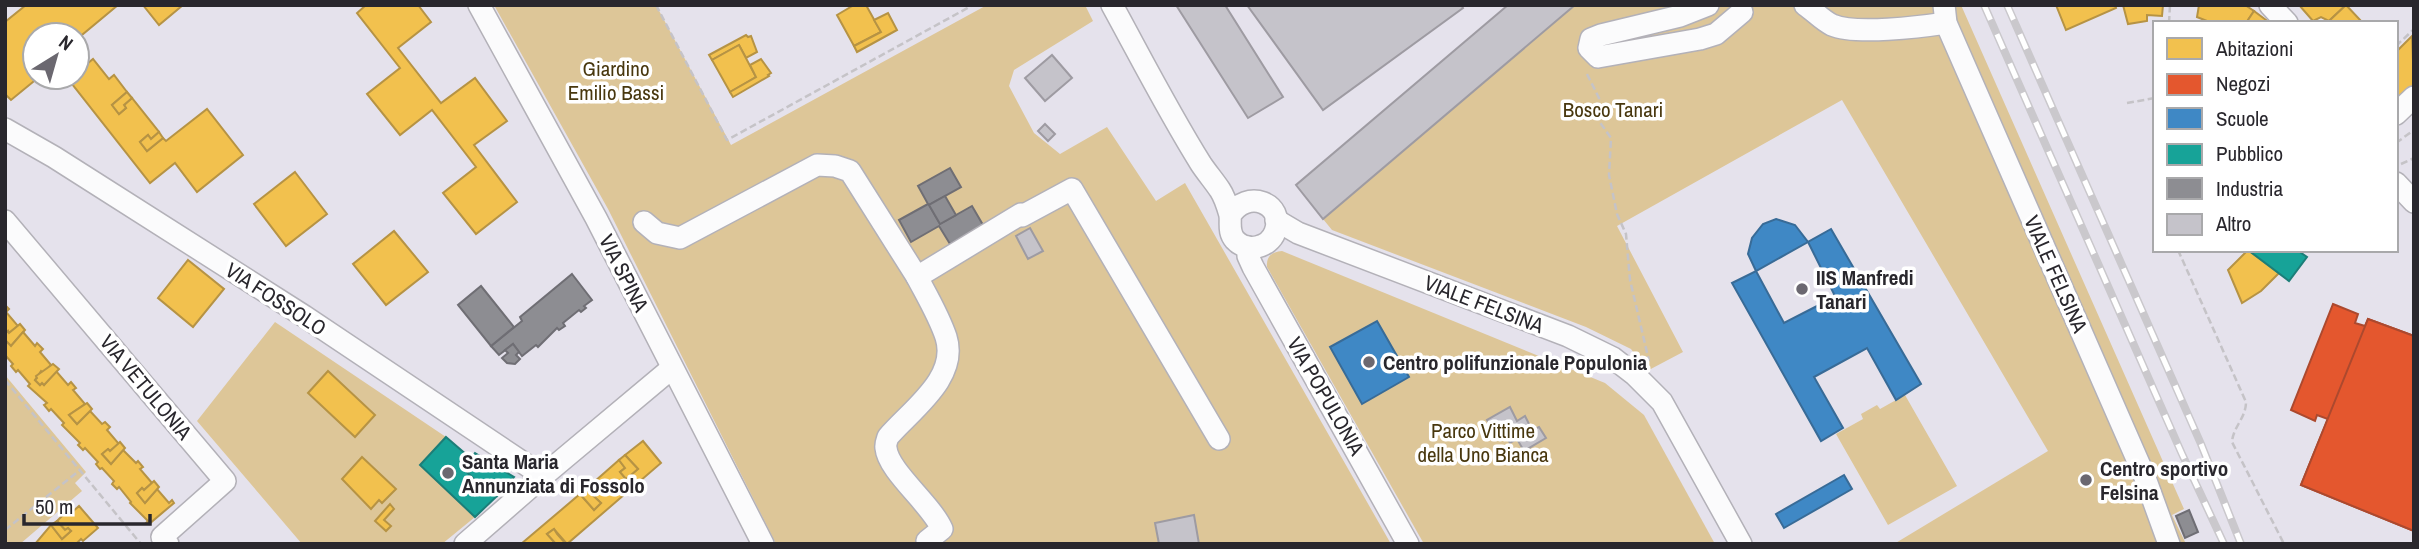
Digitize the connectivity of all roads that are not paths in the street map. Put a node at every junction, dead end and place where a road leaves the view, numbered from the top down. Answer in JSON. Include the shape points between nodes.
{"nodes":[{"id":1,"x":479,"y":5,"type":"edge"},
{"id":2,"x":1112,"y":5,"type":"edge"},
{"id":3,"x":1708,"y":5,"type":"edge"},
{"id":4,"x":1805,"y":5,"type":"edge"},
{"id":5,"x":2270,"y":5,"type":"edge"},
{"id":6,"x":1742,"y":12,"type":"dead end"},
{"id":7,"x":1945,"y":14,"type":"edge"},
{"id":8,"x":2285,"y":21,"type":"edge"},
{"id":9,"x":2414,"y":97,"type":"edge"},
{"id":10,"x":2398,"y":112,"type":"edge"},
{"id":11,"x":5,"y":129,"type":"edge"},
{"id":12,"x":2398,"y":174,"type":"edge"},
{"id":13,"x":2414,"y":202,"type":"edge"},
{"id":14,"x":1236,"y":210,"type":"junction"},
{"id":15,"x":5,"y":221,"type":"edge"},
{"id":16,"x":645,"y":222,"type":"dead end"},
{"id":17,"x":1275,"y":227,"type":"junction"},
{"id":18,"x":1248,"y":247,"type":"junction"},
{"id":19,"x":917,"y":277,"type":"junction"},
{"id":20,"x":672,"y":368,"type":"junction"},
{"id":21,"x":1219,"y":439,"type":"dead end"},
{"id":22,"x":543,"y":476,"type":"junction"},
{"id":23,"x":927,"y":541,"type":"dead end"},
{"id":24,"x":168,"y":544,"type":"edge"},
{"id":25,"x":465,"y":544,"type":"edge"},
{"id":26,"x":763,"y":544,"type":"edge"},
{"id":27,"x":1408,"y":544,"type":"edge"},
{"id":28,"x":1741,"y":544,"type":"edge"},
{"id":29,"x":2169,"y":544,"type":"edge"}],
"edges":[{"from":1,"to":20,"type":"street","name":"VIA SPINA"},
{"from":2,"to":14,"type":"street","name":"VIALE FELSINA","via":[[1201,164]]},
{"from":3,"to":6,"type":"street","via":[[1601,35],[1591,39],[1589,48],[1598,57],[1700,39],[1716,33]]},
{"from":4,"to":7,"type":"street","via":[[1831,24],[1849,29],[1926,26]]},
{"from":5,"to":8,"type":"street"},
{"from":7,"to":29,"type":"street","name":"VIALE FELSINA","via":[[2144,475]]},
{"from":9,"to":10,"type":"street"},
{"from":11,"to":22,"type":"street","name":"VIA FOSSOLO","via":[[304,316]]},
{"from":12,"to":13,"type":"street"},
{"from":14,"to":17,"type":"street","name":"VIALE FELSINA","via":[[1248,200],[1263,202],[1273,212]]},
{"from":14,"to":18,"type":"street","via":[[1229,224],[1234,239]]},
{"from":15,"to":24,"type":"street","name":"VIA VETULONIA","via":[[225,481],[162,537]]},
{"from":16,"to":19,"type":"street","via":[[657,233],[680,238],[817,165],[835,166],[850,171]]},
{"from":17,"to":18,"type":"street","via":[[1263,245]]},
{"from":17,"to":28,"type":"street","name":"VIALE FELSINA","via":[[1568,336],[1613,358],[1662,402]]},
{"from":18,"to":27,"type":"street","name":"VIA POPULONIA","via":[[1253,267]]},
{"from":19,"to":21,"type":"street","via":[[1072,188]]},
{"from":19,"to":23,"type":"street","via":[[947,339],[948,352],[943,374],[888,437],[885,447],[942,529]]},
{"from":20,"to":22,"type":"street"},
{"from":20,"to":26,"type":"street","name":"VIA SPINA"},
{"from":22,"to":25,"type":"street"}]}
